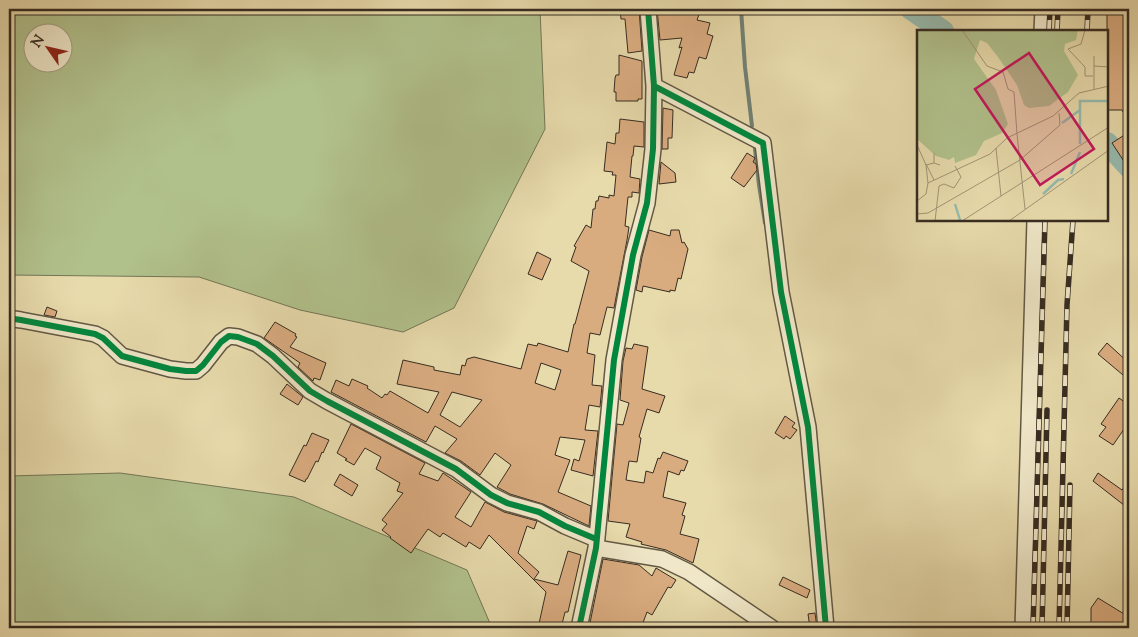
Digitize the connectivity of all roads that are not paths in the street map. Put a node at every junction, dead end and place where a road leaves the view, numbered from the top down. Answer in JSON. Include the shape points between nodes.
{"nodes":[{"id":1,"x":648,"y":9,"type":"edge"},
{"id":2,"x":1043,"y":9,"type":"edge"},
{"id":3,"x":1042,"y":30,"type":"edge"},
{"id":4,"x":654,"y":86,"type":"junction"},
{"id":5,"x":1035,"y":221,"type":"edge"},
{"id":6,"x":9,"y":321,"type":"edge"},
{"id":7,"x":596,"y":543,"type":"junction"},
{"id":8,"x":579,"y":628,"type":"edge"},
{"id":9,"x":772,"y":628,"type":"edge"},
{"id":10,"x":826,"y":628,"type":"edge"},
{"id":11,"x":1023,"y":628,"type":"edge"}],
"edges":[{"from":1,"to":4,"type":"street"},
{"from":2,"to":3,"type":"street"},
{"from":4,"to":7,"type":"street","via":[[653,149],[647,203],[633,255],[614,360]]},
{"from":4,"to":10,"type":"street","via":[[763,143],[781,292],[808,427]]},
{"from":5,"to":11,"type":"street"},
{"from":6,"to":7,"type":"street","via":[[21,320],[95,334],[122,356],[186,371],[196,371],[221,342],[229,336],[238,336],[273,356],[310,391],[456,469],[506,503],[539,512]]},
{"from":7,"to":8,"type":"street"},
{"from":7,"to":9,"type":"street","via":[[662,560],[689,572]]}]}
